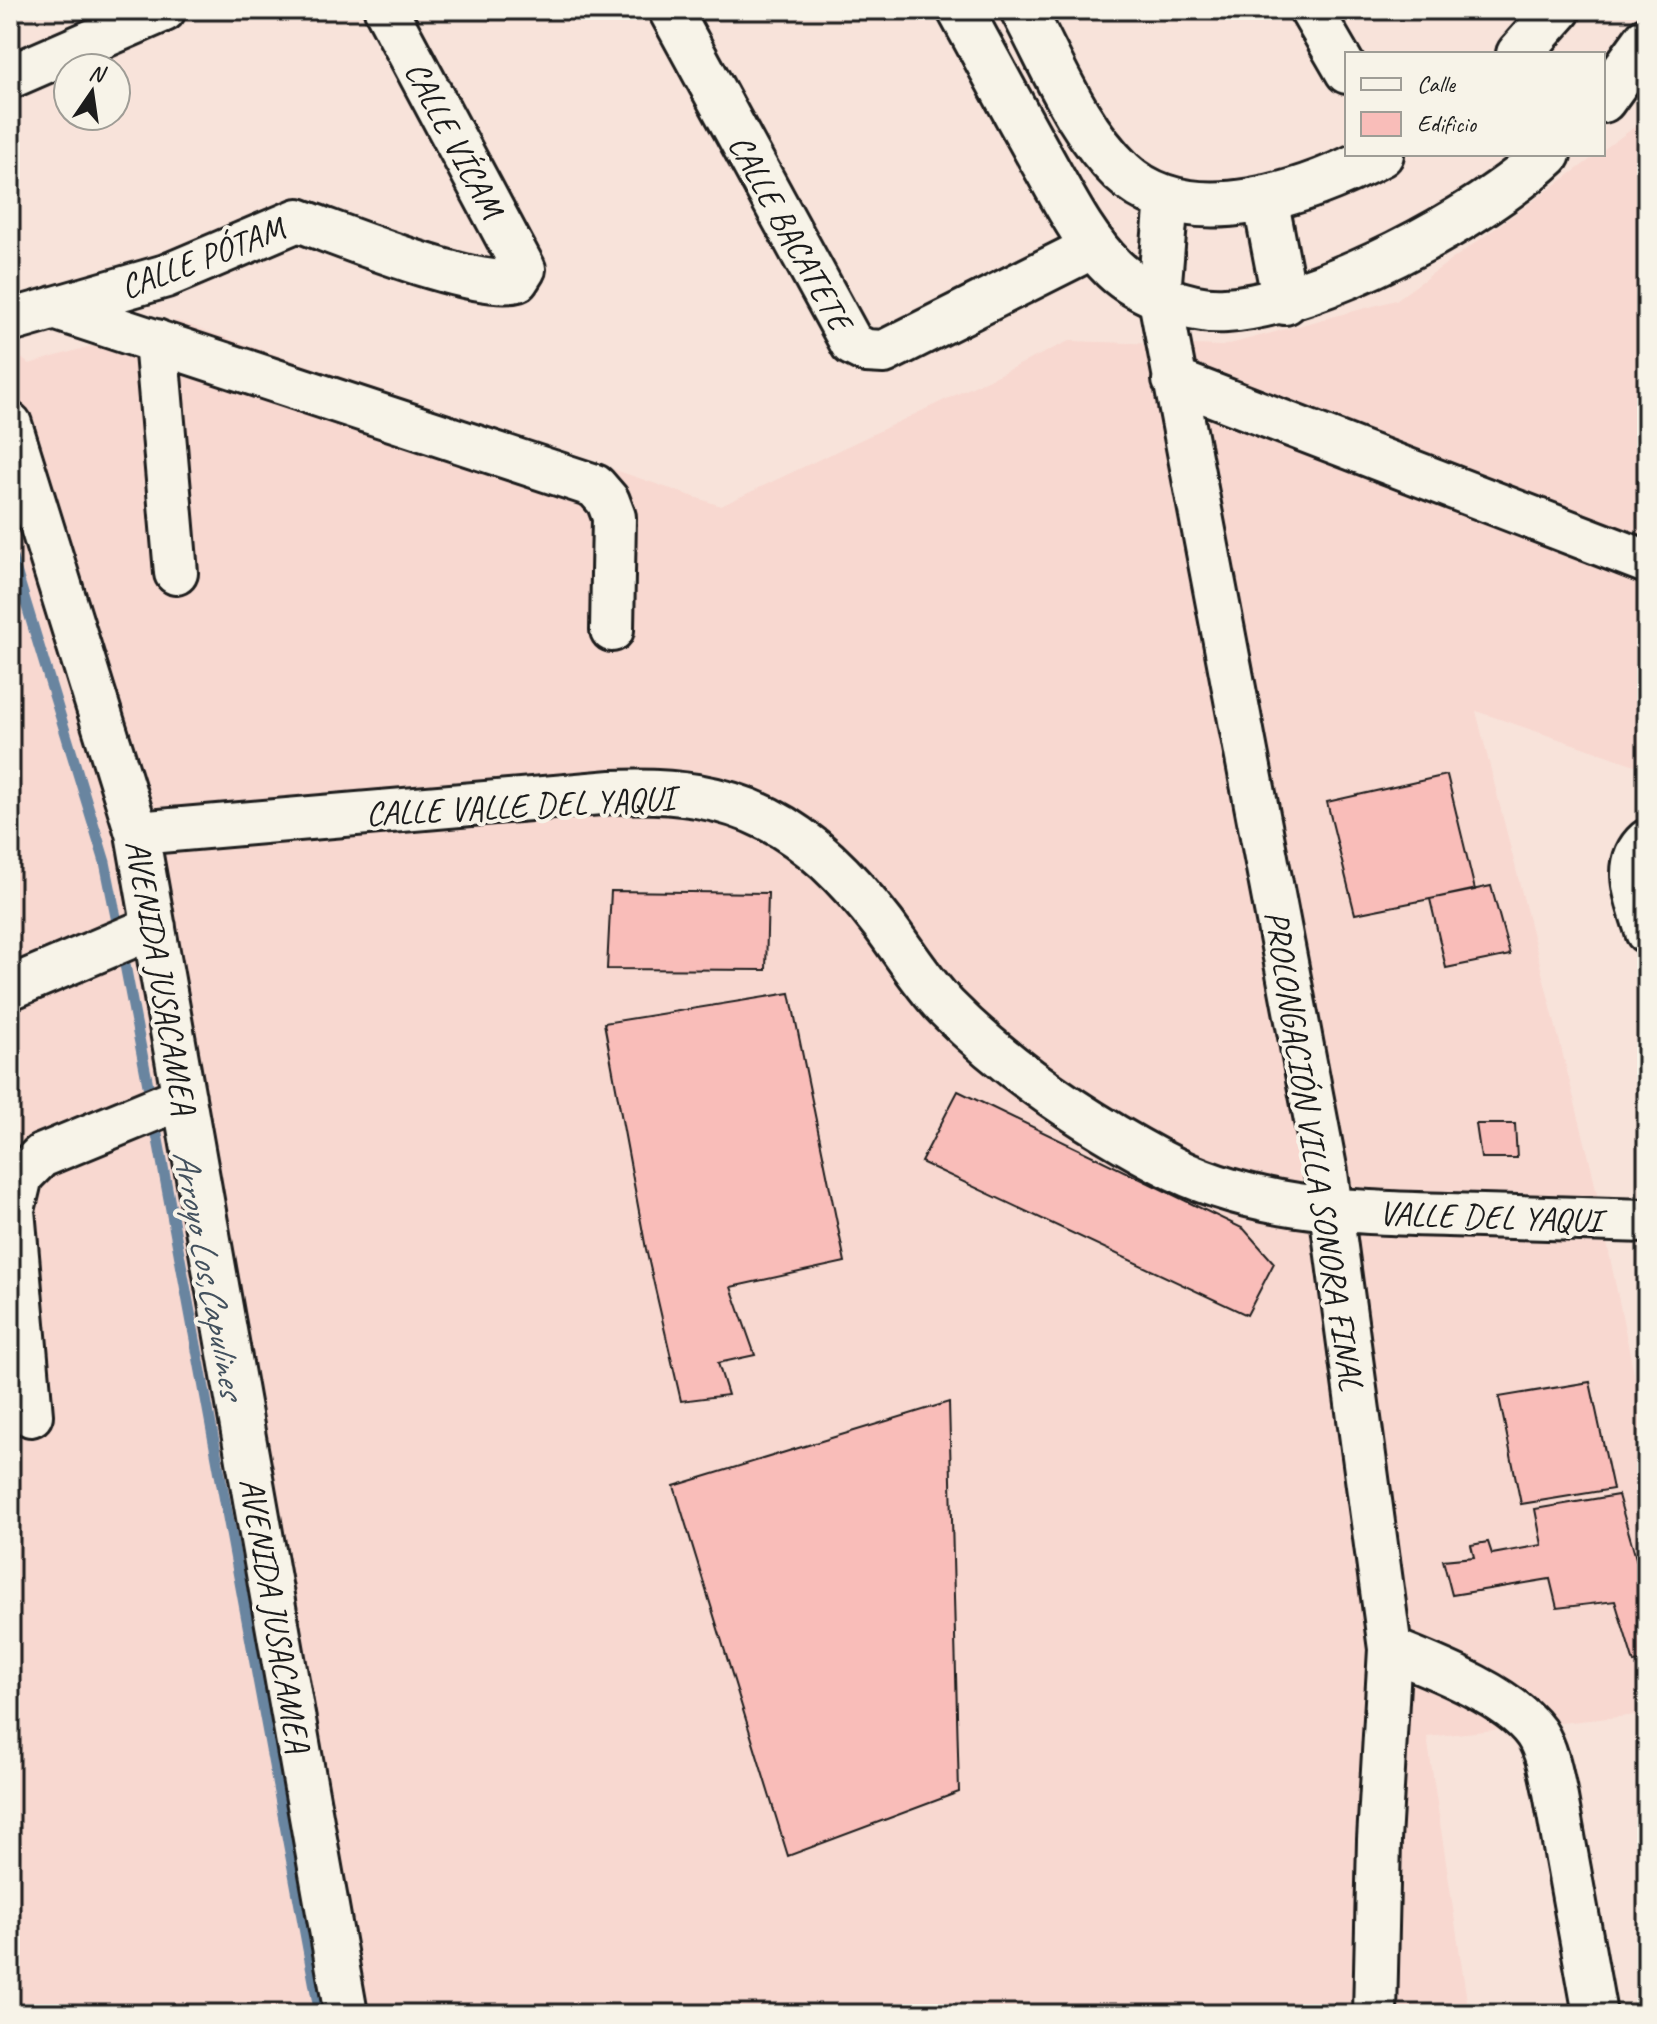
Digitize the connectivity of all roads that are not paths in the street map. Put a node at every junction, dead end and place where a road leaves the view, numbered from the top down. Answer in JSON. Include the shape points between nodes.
{"nodes":[{"id":1,"x":164,"y":10,"type":"edge"},
{"id":2,"x":386,"y":10,"type":"edge"},
{"id":3,"x":670,"y":10,"type":"edge"},
{"id":4,"x":960,"y":10,"type":"edge"},
{"id":5,"x":1023,"y":10,"type":"edge"},
{"id":6,"x":1311,"y":10,"type":"edge"},
{"id":7,"x":1558,"y":10,"type":"edge"},
{"id":8,"x":1646,"y":42,"type":"edge"},
{"id":9,"x":1521,"y":52,"type":"edge"},
{"id":10,"x":1345,"y":69,"type":"edge"},
{"id":11,"x":10,"y":77,"type":"edge"},
{"id":12,"x":1605,"y":97,"type":"edge"},
{"id":13,"x":1377,"y":156,"type":"edge"},
{"id":14,"x":1545,"y":156,"type":"edge"},
{"id":15,"x":1167,"y":198,"type":"junction"},
{"id":16,"x":1265,"y":198,"type":"junction"},
{"id":17,"x":1095,"y":246,"type":"junction"},
{"id":18,"x":524,"y":269,"type":"joint"},
{"id":19,"x":1159,"y":294,"type":"junction"},
{"id":20,"x":1285,"y":302,"type":"junction"},
{"id":21,"x":54,"y":308,"type":"junction"},
{"id":22,"x":10,"y":321,"type":"edge"},
{"id":23,"x":156,"y":341,"type":"junction"},
{"id":24,"x":1174,"y":380,"type":"junction"},
{"id":25,"x":10,"y":424,"type":"edge"},
{"id":26,"x":1647,"y":562,"type":"edge"},
{"id":27,"x":176,"y":573,"type":"dead end"},
{"id":28,"x":612,"y":630,"type":"dead end"},
{"id":29,"x":137,"y":833,"type":"junction"},
{"id":30,"x":1647,"y":841,"type":"edge"},
{"id":31,"x":154,"y":927,"type":"junction"},
{"id":32,"x":1647,"y":932,"type":"edge"},
{"id":33,"x":10,"y":988,"type":"edge"},
{"id":34,"x":184,"y":1097,"type":"junction"},
{"id":35,"x":1332,"y":1211,"type":"junction"},
{"id":36,"x":1647,"y":1221,"type":"edge"},
{"id":37,"x":31,"y":1415,"type":"dead end"},
{"id":38,"x":1390,"y":1649,"type":"junction"},
{"id":39,"x":346,"y":2014,"type":"edge"},
{"id":40,"x":1375,"y":2014,"type":"edge"},
{"id":41,"x":1595,"y":2014,"type":"edge"}],
"edges":[{"from":1,"to":11,"type":"street"},
{"from":2,"to":18,"type":"street","name":"CALLE VÍCAM"},
{"from":3,"to":17,"type":"street","name":"CALLE BACATETE","via":[[852,344],[884,352]]},
{"from":4,"to":17,"type":"main road"},
{"from":5,"to":15,"type":"main road","via":[[1099,147],[1124,174]]},
{"from":6,"to":10,"type":"street"},
{"from":7,"to":9,"type":"main road"},
{"from":8,"to":12,"type":"main road"},
{"from":13,"to":16,"type":"main road"},
{"from":14,"to":20,"type":"main road","via":[[1476,207],[1398,252]]},
{"from":15,"to":16,"type":"main road","via":[[1231,206]]},
{"from":15,"to":19,"type":"street","name":"PROLONGACIÓN VILLA SONORA FINAL"},
{"from":16,"to":20,"type":"main road"},
{"from":17,"to":19,"type":"main road","via":[[1116,271]]},
{"from":18,"to":21,"type":"street","name":"CALLE PÓTAM","via":[[512,282],[490,281],[298,220],[166,276]]},
{"from":19,"to":20,"type":"main road","via":[[1223,311]]},
{"from":19,"to":24,"type":"street","name":"PROLONGACIÓN VILLA SONORA FINAL"},
{"from":21,"to":22,"type":"street","name":"CALLE PÓTAM"},
{"from":21,"to":23,"type":"street"},
{"from":23,"to":27,"type":"street"},
{"from":23,"to":28,"type":"street","via":[[595,486],[614,517]]},
{"from":24,"to":26,"type":"street"},
{"from":24,"to":35,"type":"street","name":"PROLONGACIÓN VILLA SONORA FINAL"},
{"from":25,"to":29,"type":"street","name":"AVENIDA JUSACAMEA"},
{"from":29,"to":31,"type":"street","name":"AVENIDA JUSACAMEA"},
{"from":29,"to":35,"type":"street","name":"CALLE VALLE DEL YAQUI","via":[[612,792],[705,796],[800,835],[835,866],[944,1005],[1041,1087],[1162,1163],[1262,1200]]},
{"from":30,"to":32,"type":"street","via":[[1633,861],[1633,881]]},
{"from":31,"to":33,"type":"street"},
{"from":31,"to":34,"type":"street","name":"AVENIDA JUSACAMEA"},
{"from":34,"to":37,"type":"street","via":[[41,1156],[21,1176],[13,1210]]},
{"from":34,"to":39,"type":"street","name":"AVENIDA JUSACAMEA"},
{"from":35,"to":36,"type":"street","name":"VALLE DEL YAQUI"},
{"from":35,"to":38,"type":"street","name":"PROLONGACIÓN VILLA SONORA FINAL"},
{"from":38,"to":40,"type":"street","name":"PROLONGACIÓN VILLA SONORA FINAL"},
{"from":38,"to":41,"type":"street","via":[[1463,1679],[1537,1734],[1555,1792]]}]}
